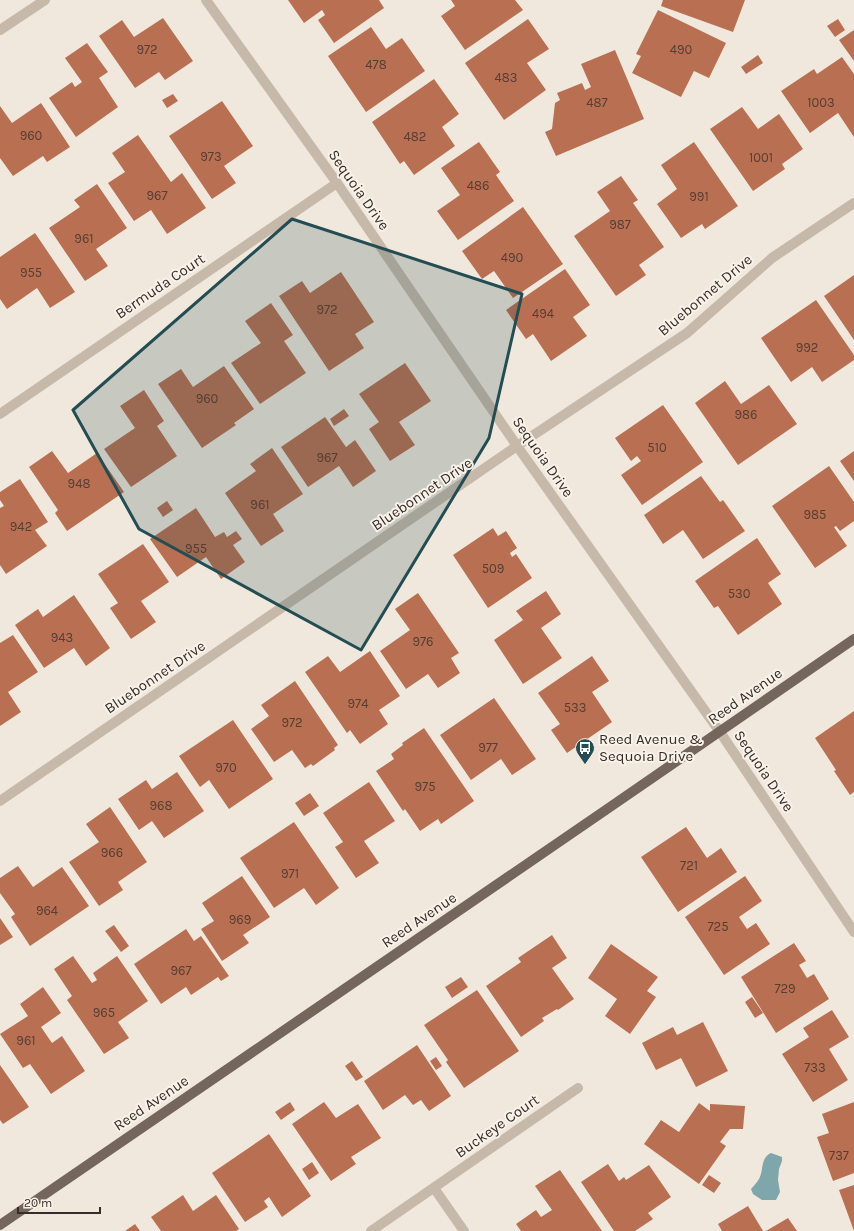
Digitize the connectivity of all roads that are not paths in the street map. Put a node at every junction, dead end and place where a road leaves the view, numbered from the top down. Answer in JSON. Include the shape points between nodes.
{"nodes":[{"id":1,"x":45,"y":0,"type":"edge"},
{"id":2,"x":206,"y":0,"type":"edge"},
{"id":3,"x":0,"y":30,"type":"edge"},
{"id":4,"x":336,"y":183,"type":"junction"},
{"id":5,"x":854,"y":203,"type":"edge"},
{"id":6,"x":0,"y":414,"type":"edge"},
{"id":7,"x":517,"y":446,"type":"junction"},
{"id":8,"x":854,"y":639,"type":"edge"},
{"id":9,"x":720,"y":732,"type":"junction"},
{"id":10,"x":0,"y":801,"type":"edge"},
{"id":11,"x":854,"y":932,"type":"edge"},
{"id":12,"x":578,"y":1088,"type":"dead end"},
{"id":13,"x":434,"y":1188,"type":"junction"},
{"id":14,"x":0,"y":1225,"type":"edge"},
{"id":15,"x":371,"y":1231,"type":"edge"},
{"id":16,"x":464,"y":1231,"type":"edge"}],
"edges":[{"from":1,"to":3,"type":"street"},
{"from":2,"to":4,"type":"street","name":"Sequoia Drive"},
{"from":4,"to":6,"type":"street","name":"Bermuda Court"},
{"from":4,"to":7,"type":"street","name":"Sequoia Drive"},
{"from":5,"to":7,"type":"street","name":"Bluebonnet Drive","via":[[772,258],[687,333]]},
{"from":7,"to":9,"type":"street","name":"Sequoia Drive"},
{"from":7,"to":10,"type":"street","name":"Bluebonnet Drive"},
{"from":8,"to":9,"type":"main road","name":"Reed Avenue"},
{"from":9,"to":11,"type":"street","name":"Sequoia Drive"},
{"from":9,"to":14,"type":"main road","name":"Reed Avenue"},
{"from":12,"to":13,"type":"street","name":"Buckeye Court"},
{"from":13,"to":15,"type":"street","name":"Buckeye Court"},
{"from":13,"to":16,"type":"street"}]}
